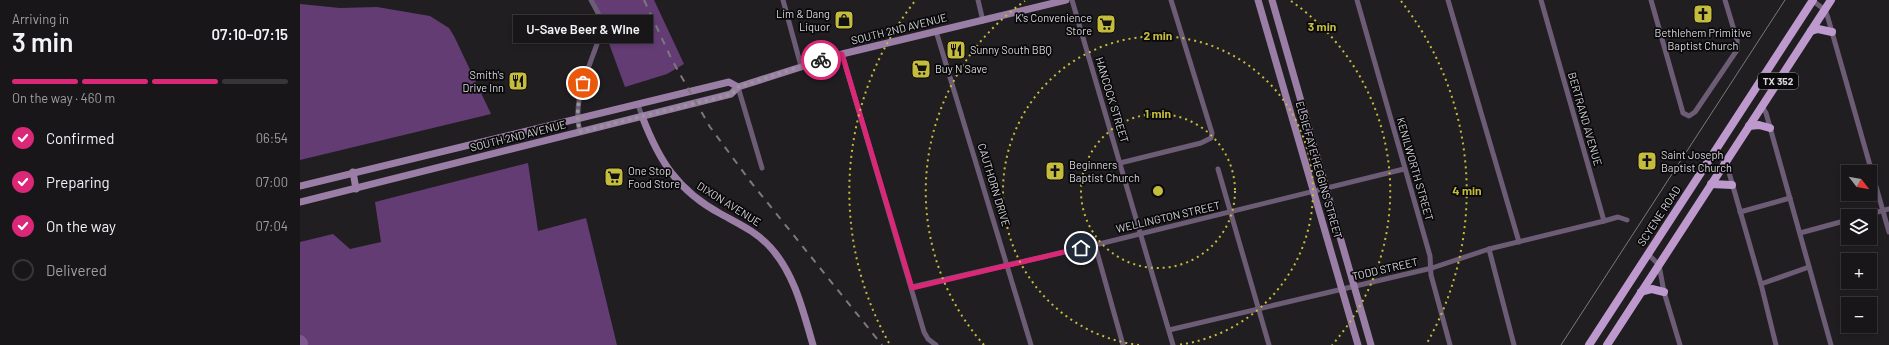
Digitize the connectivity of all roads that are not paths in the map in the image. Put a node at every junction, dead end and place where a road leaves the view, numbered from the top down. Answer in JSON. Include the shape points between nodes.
{"nodes":[{"id":1,"x":591,"y":0,"type":"edge"},
{"id":2,"x":783,"y":0,"type":"edge"},
{"id":3,"x":978,"y":0,"type":"edge"},
{"id":4,"x":1066,"y":0,"type":"edge"},
{"id":5,"x":1072,"y":0,"type":"edge"},
{"id":6,"x":1171,"y":0,"type":"edge"},
{"id":7,"x":1258,"y":0,"type":"edge"},
{"id":8,"x":1272,"y":0,"type":"edge"},
{"id":9,"x":1357,"y":0,"type":"edge"},
{"id":10,"x":1448,"y":0,"type":"edge"},
{"id":11,"x":1540,"y":0,"type":"edge"},
{"id":12,"x":1651,"y":0,"type":"edge"},
{"id":13,"x":1725,"y":0,"type":"edge"},
{"id":14,"x":1813,"y":0,"type":"edge"},
{"id":15,"x":1831,"y":0,"type":"edge"},
{"id":16,"x":1825,"y":10,"type":"junction"},
{"id":17,"x":1275,"y":12,"type":"junction"},
{"id":18,"x":1262,"y":17,"type":"junction"},
{"id":19,"x":983,"y":21,"type":"junction"},
{"id":20,"x":936,"y":31,"type":"junction"},
{"id":21,"x":1811,"y":31,"type":"junction"},
{"id":22,"x":1832,"y":32,"type":"junction"},
{"id":23,"x":842,"y":54,"type":"junction"},
{"id":24,"x":801,"y":66,"type":"junction"},
{"id":25,"x":738,"y":87,"type":"junction"},
{"id":26,"x":638,"y":105,"type":"junction"},
{"id":27,"x":1762,"y":106,"type":"junction"},
{"id":28,"x":642,"y":116,"type":"junction"},
{"id":29,"x":576,"y":119,"type":"junction"},
{"id":30,"x":1749,"y":126,"type":"junction"},
{"id":31,"x":1770,"y":128,"type":"junction"},
{"id":32,"x":580,"y":132,"type":"junction"},
{"id":33,"x":1713,"y":153,"type":"junction"},
{"id":34,"x":1726,"y":162,"type":"junction"},
{"id":35,"x":1120,"y":163,"type":"junction"},
{"id":36,"x":762,"y":168,"type":"dead end"},
{"id":37,"x":1218,"y":169,"type":"dead end"},
{"id":38,"x":1404,"y":169,"type":"junction"},
{"id":39,"x":353,"y":172,"type":"junction"},
{"id":40,"x":1711,"y":184,"type":"junction"},
{"id":41,"x":300,"y":186,"type":"edge"},
{"id":42,"x":1732,"y":186,"type":"junction"},
{"id":43,"x":356,"y":188,"type":"junction"},
{"id":44,"x":1325,"y":188,"type":"junction"},
{"id":45,"x":1312,"y":190,"type":"junction"},
{"id":46,"x":1790,"y":198,"type":"junction"},
{"id":47,"x":300,"y":202,"type":"edge"},
{"id":48,"x":1889,"y":209,"type":"edge"},
{"id":49,"x":1883,"y":211,"type":"junction"},
{"id":50,"x":1230,"y":212,"type":"junction"},
{"id":51,"x":1740,"y":212,"type":"junction"},
{"id":52,"x":1877,"y":212,"type":"edge"},
{"id":53,"x":1627,"y":220,"type":"dead end"},
{"id":54,"x":1604,"y":221,"type":"junction"},
{"id":55,"x":1841,"y":222,"type":"edge"},
{"id":56,"x":1889,"y":232,"type":"edge"},
{"id":57,"x":1140,"y":233,"type":"junction"},
{"id":58,"x":1800,"y":233,"type":"junction"},
{"id":59,"x":1519,"y":242,"type":"junction"},
{"id":60,"x":1095,"y":245,"type":"junction"},
{"id":61,"x":1489,"y":249,"type":"junction"},
{"id":62,"x":1648,"y":254,"type":"junction"},
{"id":63,"x":1008,"y":264,"type":"junction"},
{"id":64,"x":1659,"y":265,"type":"junction"},
{"id":65,"x":1809,"y":267,"type":"junction"},
{"id":66,"x":1432,"y":268,"type":"junction"},
{"id":67,"x":1761,"y":284,"type":"junction"},
{"id":68,"x":1354,"y":286,"type":"junction"},
{"id":69,"x":912,"y":288,"type":"junction"},
{"id":70,"x":1341,"y":289,"type":"junction"},
{"id":71,"x":1641,"y":292,"type":"junction"},
{"id":72,"x":1664,"y":292,"type":"junction"},
{"id":73,"x":1259,"y":308,"type":"junction"},
{"id":74,"x":1169,"y":330,"type":"junction"},
{"id":75,"x":813,"y":345,"type":"edge"},
{"id":76,"x":936,"y":345,"type":"edge"},
{"id":77,"x":1031,"y":345,"type":"edge"},
{"id":78,"x":1123,"y":345,"type":"edge"},
{"id":79,"x":1173,"y":345,"type":"edge"},
{"id":80,"x":1269,"y":345,"type":"edge"},
{"id":81,"x":1358,"y":345,"type":"edge"},
{"id":82,"x":1371,"y":345,"type":"edge"},
{"id":83,"x":1450,"y":345,"type":"edge"},
{"id":84,"x":1514,"y":345,"type":"edge"},
{"id":85,"x":1589,"y":345,"type":"edge"},
{"id":86,"x":1607,"y":345,"type":"edge"},
{"id":87,"x":1680,"y":345,"type":"edge"},
{"id":88,"x":1776,"y":345,"type":"edge"},
{"id":89,"x":1831,"y":345,"type":"edge"}],
"edges":[{"from":1,"to":29,"type":"street","via":[[600,20],[600,37],[584,80]]},
{"from":2,"to":24,"type":"street"},
{"from":3,"to":19,"type":"street"},
{"from":4,"to":19,"type":"main road","name":"SOUTH 2ND AVENUE"},
{"from":5,"to":35,"type":"street","name":"HANCOCK STREET"},
{"from":6,"to":35,"type":"street","via":[[1212,133],[1211,138],[1201,143]]},
{"from":7,"to":18,"type":"main road","name":"ELSIE FAYE HEGGINS STREET"},
{"from":8,"to":17,"type":"main road","name":"ELSIE FAYE HEGGINS STREET"},
{"from":9,"to":38,"type":"street","name":"KENILWORTH STREET"},
{"from":10,"to":59,"type":"street"},
{"from":11,"to":54,"type":"street","name":"BERTRAND AVENUE"},
{"from":12,"to":13,"type":"street","via":[[1683,113],[1689,116],[1695,112],[1737,50],[1737,40]]},
{"from":14,"to":16,"type":"street"},
{"from":14,"to":33,"type":"main road","name":"SCYENE ROAD","number":"TX 352"},
{"from":15,"to":16,"type":"main road","number":"TX 352"},
{"from":16,"to":21,"type":"main road","number":"TX 352"},
{"from":16,"to":22,"type":"street"},
{"from":17,"to":18,"type":"main road"},
{"from":17,"to":44,"type":"main road","name":"ELSIE FAYE HEGGINS STREET"},
{"from":18,"to":45,"type":"main road","name":"ELSIE FAYE HEGGINS STREET","via":[[1296,126]]},
{"from":19,"to":20,"type":"main road","name":"SOUTH 2ND AVENUE"},
{"from":20,"to":23,"type":"main road","name":"SOUTH 2ND AVENUE"},
{"from":20,"to":63,"type":"street","name":"CAUTHORN DRIVE"},
{"from":21,"to":22,"type":"main road","via":[[1818,29]]},
{"from":21,"to":27,"type":"main road","number":"TX 352"},
{"from":22,"to":49,"type":"street"},
{"from":23,"to":24,"type":"main road","name":"SOUTH 2ND AVENUE"},
{"from":23,"to":69,"type":"street"},
{"from":24,"to":25,"type":"main road","name":"SOUTH 2ND AVENUE"},
{"from":25,"to":26,"type":"main road","name":"SOUTH 2ND AVENUE","via":[[729,82]]},
{"from":25,"to":28,"type":"main road","name":"SOUTH 2ND AVENUE","via":[[732,94]]},
{"from":25,"to":36,"type":"street"},
{"from":26,"to":28,"type":"street","name":"DIXON AVENUE"},
{"from":26,"to":29,"type":"main road","name":"SOUTH 2ND AVENUE"},
{"from":27,"to":30,"type":"main road","number":"TX 352"},
{"from":27,"to":31,"type":"street"},
{"from":28,"to":32,"type":"main road","name":"SOUTH 2ND AVENUE"},
{"from":28,"to":75,"type":"main road","name":"DIXON AVENUE","via":[[653,145],[679,184],[696,200],[757,234],[771,247],[791,277]]},
{"from":29,"to":32,"type":"street"},
{"from":29,"to":39,"type":"main road","name":"SOUTH 2ND AVENUE"},
{"from":30,"to":31,"type":"main road"},
{"from":30,"to":34,"type":"main road","number":"TX 352"},
{"from":31,"to":46,"type":"street"},
{"from":32,"to":43,"type":"main road","name":"SOUTH 2ND AVENUE"},
{"from":33,"to":34,"type":"street"},
{"from":33,"to":62,"type":"main road","name":"SCYENE ROAD","number":"TX 352"},
{"from":34,"to":40,"type":"main road","number":"TX 352"},
{"from":34,"to":42,"type":"street"},
{"from":35,"to":57,"type":"street","name":"HANCOCK STREET"},
{"from":37,"to":50,"type":"street"},
{"from":38,"to":44,"type":"street","name":"WELLINGTON STREET"},
{"from":38,"to":66,"type":"street","name":"KENILWORTH STREET"},
{"from":39,"to":41,"type":"main road","name":"SOUTH 2ND AVENUE"},
{"from":39,"to":43,"type":"main road"},
{"from":40,"to":42,"type":"main road"},
{"from":40,"to":64,"type":"main road","number":"TX 352"},
{"from":42,"to":51,"type":"street"},
{"from":43,"to":47,"type":"main road","name":"SOUTH 2ND AVENUE"},
{"from":44,"to":45,"type":"street","name":"WELLINGTON STREET"},
{"from":44,"to":68,"type":"main road","name":"ELSIE FAYE HEGGINS STREET"},
{"from":45,"to":50,"type":"street","name":"WELLINGTON STREET"},
{"from":45,"to":70,"type":"main road","name":"ELSIE FAYE HEGGINS STREET"},
{"from":46,"to":51,"type":"street"},
{"from":46,"to":58,"type":"street"},
{"from":48,"to":49,"type":"street"},
{"from":49,"to":52,"type":"street"},
{"from":49,"to":56,"type":"street"},
{"from":50,"to":57,"type":"street","name":"WELLINGTON STREET"},
{"from":50,"to":73,"type":"street"},
{"from":51,"to":67,"type":"street"},
{"from":53,"to":54,"type":"street","via":[[1618,217]]},
{"from":54,"to":59,"type":"street","name":"TODD STREET"},
{"from":55,"to":58,"type":"street"},
{"from":57,"to":60,"type":"street","name":"WELLINGTON STREET"},
{"from":57,"to":74,"type":"street","name":"HANCOCK STREET"},
{"from":58,"to":65,"type":"street"},
{"from":59,"to":61,"type":"street","name":"TODD STREET"},
{"from":60,"to":63,"type":"street","name":"WELLINGTON STREET"},
{"from":60,"to":78,"type":"street"},
{"from":61,"to":66,"type":"street","name":"TODD STREET"},
{"from":61,"to":84,"type":"street"},
{"from":62,"to":64,"type":"street"},
{"from":62,"to":85,"type":"main road","name":"SCYENE ROAD","number":"TX 352"},
{"from":63,"to":69,"type":"street","name":"WELLINGTON STREET"},
{"from":63,"to":77,"type":"street","name":"CAUTHORN DRIVE"},
{"from":64,"to":71,"type":"main road","number":"TX 352"},
{"from":64,"to":72,"type":"street"},
{"from":65,"to":67,"type":"street"},
{"from":65,"to":89,"type":"street"},
{"from":66,"to":68,"type":"street","name":"TODD STREET"},
{"from":66,"to":83,"type":"street","name":"KENILWORTH STREET","via":[[1431,275]]},
{"from":67,"to":88,"type":"street"},
{"from":68,"to":70,"type":"street","name":"TODD STREET"},
{"from":68,"to":82,"type":"main road","name":"ELSIE FAYE HEGGINS STREET"},
{"from":69,"to":76,"type":"street","via":[[924,332]]},
{"from":70,"to":73,"type":"street","name":"TODD STREET"},
{"from":70,"to":81,"type":"main road","name":"ELSIE FAYE HEGGINS STREET"},
{"from":71,"to":72,"type":"main road","via":[[1652,289]]},
{"from":71,"to":86,"type":"main road","number":"TX 352"},
{"from":72,"to":87,"type":"street"},
{"from":73,"to":74,"type":"street","name":"TODD STREET"},
{"from":73,"to":80,"type":"street"},
{"from":74,"to":79,"type":"street","name":"HANCOCK STREET"}]}
